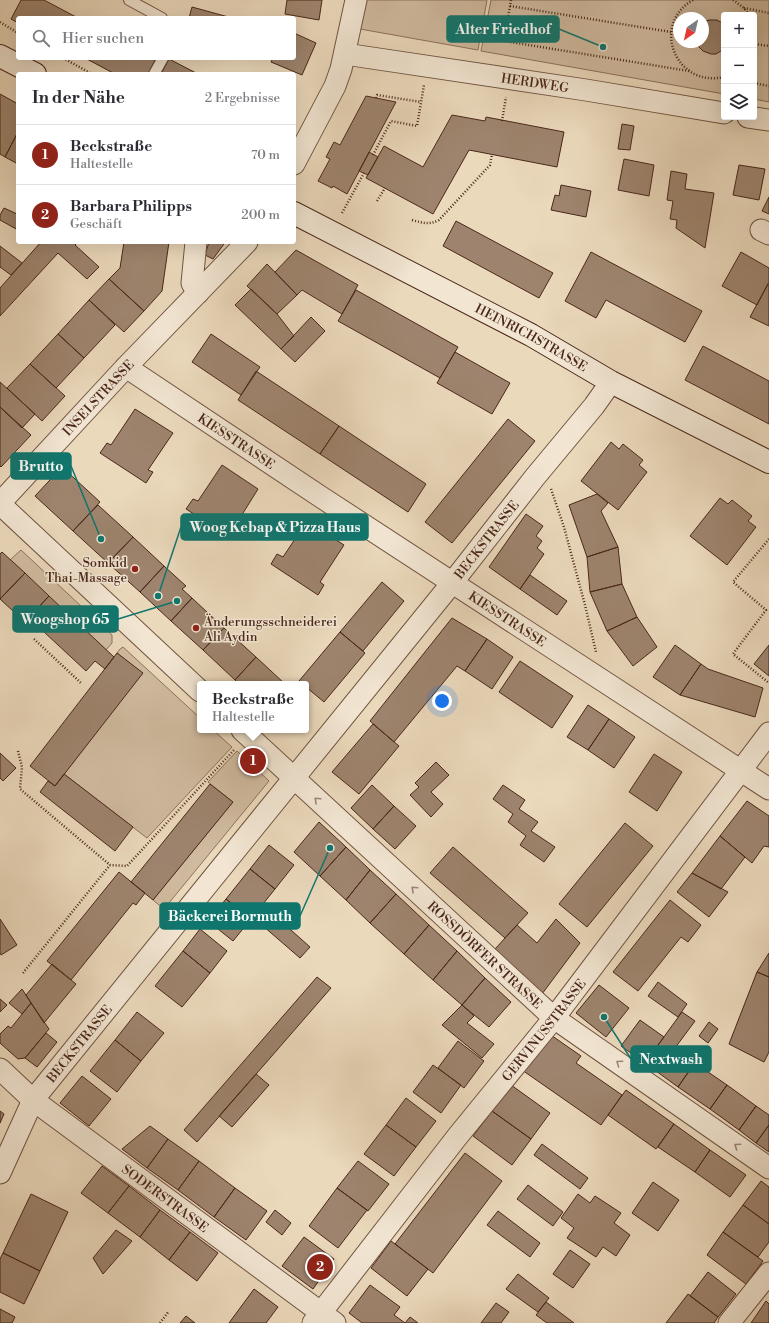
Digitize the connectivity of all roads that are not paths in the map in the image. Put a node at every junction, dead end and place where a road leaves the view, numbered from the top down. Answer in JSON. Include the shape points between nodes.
{"nodes":[{"id":1,"x":129,"y":0,"type":"edge"},
{"id":2,"x":356,"y":0,"type":"edge"},
{"id":3,"x":158,"y":16,"type":"edge"},
{"id":4,"x":345,"y":54,"type":"junction"},
{"id":5,"x":0,"y":56,"type":"edge"},
{"id":6,"x":161,"y":60,"type":"edge"},
{"id":7,"x":31,"y":72,"type":"edge"},
{"id":8,"x":155,"y":72,"type":"edge"},
{"id":9,"x":721,"y":112,"type":"edge"},
{"id":10,"x":757,"y":118,"type":"edge"},
{"id":11,"x":769,"y":120,"type":"edge"},
{"id":12,"x":296,"y":160,"type":"edge"},
{"id":13,"x":296,"y":214,"type":"edge"},
{"id":14,"x":196,"y":244,"type":"edge"},
{"id":15,"x":245,"y":244,"type":"edge"},
{"id":16,"x":198,"y":293,"type":"junction"},
{"id":17,"x":126,"y":367,"type":"junction"},
{"id":18,"x":610,"y":382,"type":"junction"},
{"id":19,"x":769,"y":462,"type":"edge"},
{"id":20,"x":0,"y":504,"type":"edge"},
{"id":21,"x":452,"y":583,"type":"junction"},
{"id":22,"x":197,"y":688,"type":"edge"},
{"id":23,"x":246,"y":733,"type":"edge"},
{"id":24,"x":769,"y":733,"type":"edge"},
{"id":25,"x":741,"y":770,"type":"junction"},
{"id":26,"x":293,"y":778,"type":"junction"},
{"id":27,"x":769,"y":789,"type":"edge"},
{"id":28,"x":554,"y":1018,"type":"junction"},
{"id":29,"x":0,"y":1069,"type":"edge"},
{"id":30,"x":33,"y":1100,"type":"junction"},
{"id":31,"x":769,"y":1168,"type":"edge"},
{"id":32,"x":0,"y":1173,"type":"edge"},
{"id":33,"x":769,"y":1273,"type":"edge"},
{"id":34,"x":323,"y":1320,"type":"edge"},
{"id":35,"x":729,"y":1323,"type":"edge"}],
"edges":[{"from":1,"to":3,"type":"lane"},
{"from":2,"to":4,"type":"street"},
{"from":4,"to":9,"type":"street","name":"HERDWEG"},
{"from":4,"to":12,"type":"street","via":[[335,86]]},
{"from":5,"to":7,"type":"main road"},
{"from":6,"to":8,"type":"lane"},
{"from":10,"to":11,"type":"street"},
{"from":13,"to":18,"type":"main road","name":"HEINRICHSTRASSE","via":[[531,335]]},
{"from":14,"to":16,"type":"street","via":[[192,283]]},
{"from":15,"to":16,"type":"street","name":"INSELSTRASSE"},
{"from":16,"to":17,"type":"street","name":"INSELSTRASSE"},
{"from":17,"to":20,"type":"street","name":"INSELSTRASSE"},
{"from":17,"to":21,"type":"street","name":"KIESSTRASSE"},
{"from":18,"to":19,"type":"main road","name":"HEINRICHSTRASSE"},
{"from":18,"to":21,"type":"street","name":"BECKSTRASSE","via":[[594,406]]},
{"from":20,"to":22,"type":"street"},
{"from":21,"to":25,"type":"street","name":"KIESSTRASSE"},
{"from":21,"to":26,"type":"street","name":"BECKSTRASSE"},
{"from":23,"to":26,"type":"street","name":"ROSSDÖRFER STRASSE"},
{"from":24,"to":25,"type":"street","name":"GERVINUSSTRASSE"},
{"from":25,"to":27,"type":"street","name":"KIESSTRASSE"},
{"from":25,"to":28,"type":"street","name":"GERVINUSSTRASSE"},
{"from":28,"to":26,"type":"street","name":"ROSSDÖRFER STRASSE","one_way":true},
{"from":26,"to":30,"type":"street","name":"BECKSTRASSE"},
{"from":31,"to":28,"type":"street","name":"ROSSDÖRFER STRASSE","one_way":true},
{"from":28,"to":34,"type":"street","name":"GERVINUSSTRASSE","via":[[457,1137]]},
{"from":29,"to":30,"type":"street","name":"SODERSTRASSE"},
{"from":30,"to":32,"type":"street","name":"BECKSTRASSE"},
{"from":30,"to":34,"type":"street","name":"SODERSTRASSE"},
{"from":33,"to":35,"type":"street"}]}
